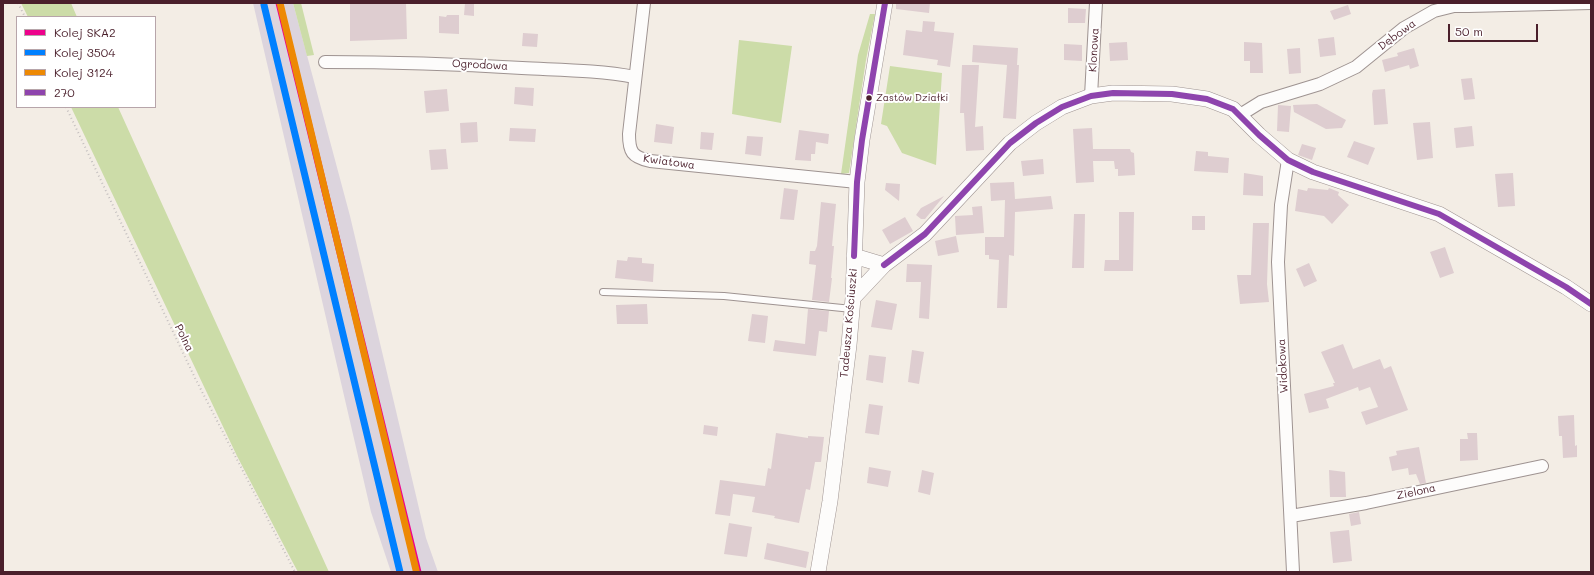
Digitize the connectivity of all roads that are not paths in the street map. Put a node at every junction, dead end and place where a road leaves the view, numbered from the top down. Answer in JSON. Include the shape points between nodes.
{"nodes":[{"id":1,"x":644,"y":3,"type":"edge"},
{"id":2,"x":885,"y":3,"type":"edge"},
{"id":3,"x":1096,"y":3,"type":"edge"},
{"id":4,"x":1591,"y":3,"type":"edge"},
{"id":5,"x":325,"y":62,"type":"dead end"},
{"id":6,"x":635,"y":77,"type":"junction"},
{"id":7,"x":1091,"y":96,"type":"junction"},
{"id":8,"x":1240,"y":116,"type":"junction"},
{"id":9,"x":1288,"y":160,"type":"junction"},
{"id":10,"x":857,"y":182,"type":"junction"},
{"id":11,"x":854,"y":256,"type":"junction"},
{"id":12,"x":884,"y":265,"type":"junction"},
{"id":13,"x":603,"y":292,"type":"dead end"},
{"id":14,"x":853,"y":303,"type":"junction"},
{"id":15,"x":1591,"y":304,"type":"edge"},
{"id":16,"x":1542,"y":466,"type":"dead end"},
{"id":17,"x":1291,"y":516,"type":"junction"},
{"id":18,"x":818,"y":572,"type":"edge"},
{"id":19,"x":1293,"y":572,"type":"edge"}],
"edges":[{"from":1,"to":6,"type":"street","name":"Kwiatowa"},
{"from":2,"to":10,"type":"street","name":"Tadeusza Kościuszki"},
{"from":3,"to":7,"type":"street","name":"Klonowa"},
{"from":4,"to":8,"type":"street","name":"Dębowa","via":[[1461,6],[1434,11],[1404,28],[1356,67],[1320,84],[1261,102]]},
{"from":5,"to":6,"type":"street","name":"Ogrodowa","via":[[470,65],[610,72]]},
{"from":6,"to":10,"type":"street","name":"Kwiatowa","via":[[629,142],[631,151],[639,158]]},
{"from":7,"to":8,"type":"street","via":[[1113,93],[1172,94],[1207,99],[1233,109]]},
{"from":7,"to":12,"type":"street","via":[[1062,107],[1010,143],[925,234]]},
{"from":8,"to":9,"type":"street"},
{"from":9,"to":15,"type":"street","via":[[1313,172],[1439,214]]},
{"from":9,"to":17,"type":"street","name":"Widokowa","via":[[1280,205],[1278,262]]},
{"from":10,"to":11,"type":"street","name":"Tadeusza Kościuszki"},
{"from":11,"to":12,"type":"street"},
{"from":11,"to":14,"type":"street","name":"Tadeusza Kościuszki"},
{"from":12,"to":14,"type":"street"},
{"from":13,"to":14,"type":"lane"},
{"from":14,"to":18,"type":"street","name":"Tadeusza Kościuszki","via":[[830,501]]},
{"from":16,"to":17,"type":"street","name":"Zielona"},
{"from":17,"to":19,"type":"street","name":"Widokowa"}]}
